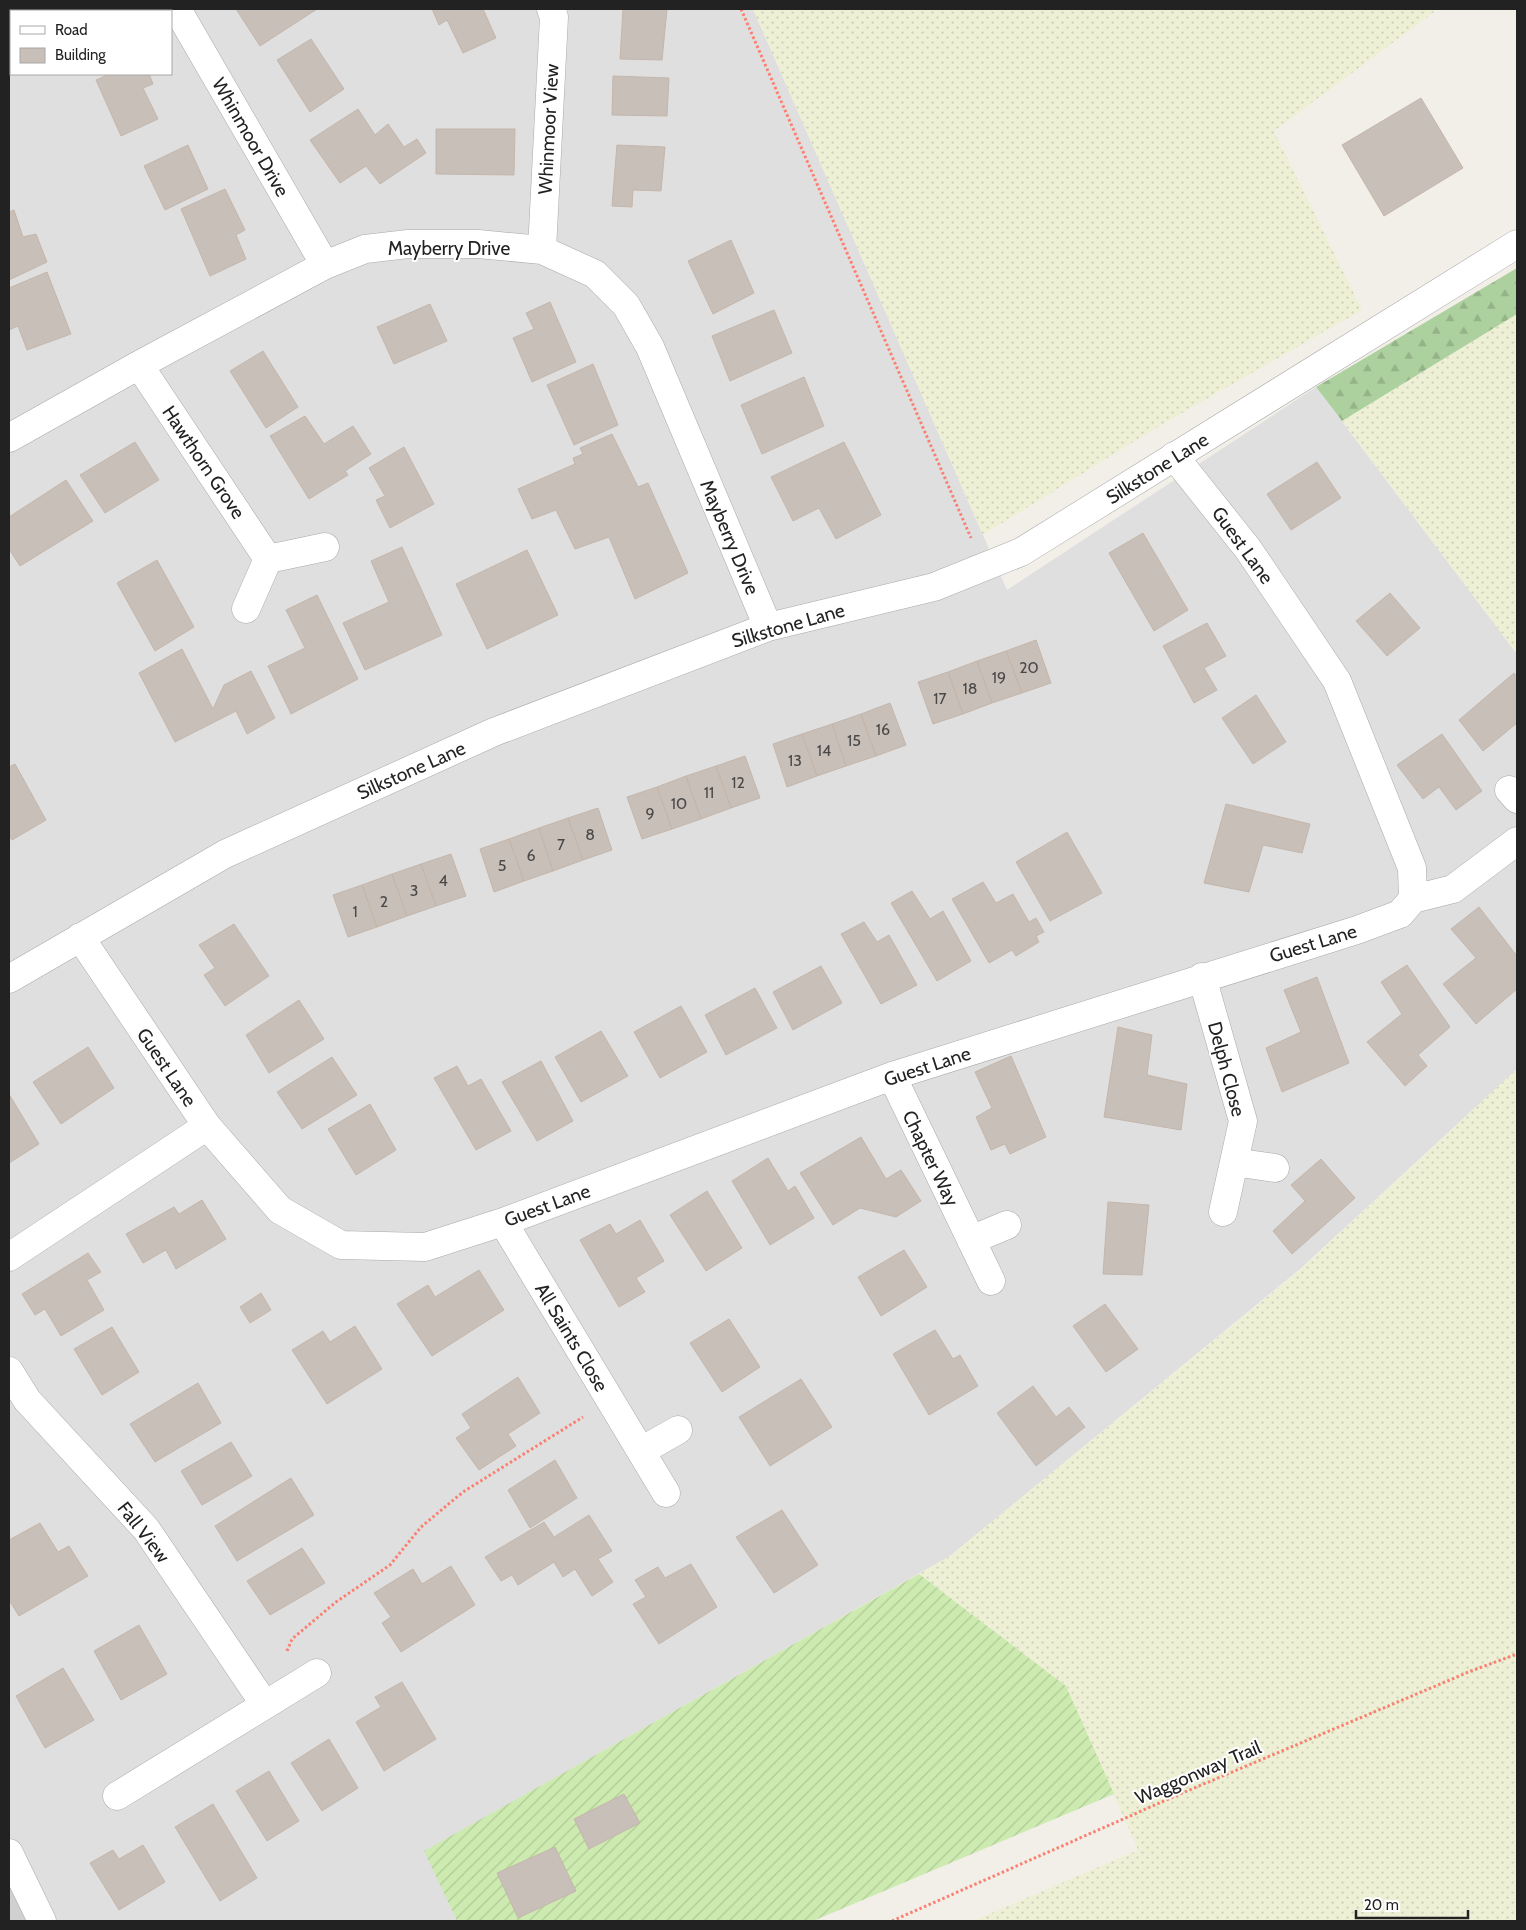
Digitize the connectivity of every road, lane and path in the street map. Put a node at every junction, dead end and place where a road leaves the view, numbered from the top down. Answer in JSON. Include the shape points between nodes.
{"nodes":[{"id":1,"x":177,"y":9,"type":"edge"},
{"id":2,"x":551,"y":9,"type":"edge"},
{"id":3,"x":741,"y":9,"type":"edge"},
{"id":4,"x":1517,"y":244,"type":"edge"},
{"id":5,"x":542,"y":250,"type":"junction"},
{"id":6,"x":325,"y":265,"type":"junction"},
{"id":7,"x":139,"y":365,"type":"junction"},
{"id":8,"x":9,"y":438,"type":"edge"},
{"id":9,"x":1174,"y":456,"type":"junction"},
{"id":10,"x":325,"y":547,"type":"dead end"},
{"id":11,"x":268,"y":559,"type":"junction"},
{"id":12,"x":984,"y":568,"type":"junction"},
{"id":13,"x":246,"y":609,"type":"dead end"},
{"id":14,"x":768,"y":627,"type":"junction"},
{"id":15,"x":1517,"y":841,"type":"edge"},
{"id":16,"x":1413,"y":899,"type":"junction"},
{"id":17,"x":80,"y":937,"type":"junction"},
{"id":18,"x":1202,"y":977,"type":"junction"},
{"id":19,"x":9,"y":979,"type":"edge"},
{"id":20,"x":892,"y":1076,"type":"junction"},
{"id":21,"x":207,"y":1126,"type":"junction"},
{"id":22,"x":1234,"y":1162,"type":"junction"},
{"id":23,"x":1275,"y":1168,"type":"dead end"},
{"id":24,"x":1223,"y":1212,"type":"dead end"},
{"id":25,"x":503,"y":1222,"type":"junction"},
{"id":26,"x":1006,"y":1225,"type":"dead end"},
{"id":27,"x":971,"y":1240,"type":"junction"},
{"id":28,"x":9,"y":1256,"type":"edge"},
{"id":29,"x":991,"y":1281,"type":"dead end"},
{"id":30,"x":9,"y":1371,"type":"edge"},
{"id":31,"x":610,"y":1400,"type":"junction"},
{"id":32,"x":678,"y":1430,"type":"dead end"},
{"id":33,"x":641,"y":1451,"type":"junction"},
{"id":34,"x":666,"y":1493,"type":"dead end"},
{"id":35,"x":1517,"y":1654,"type":"edge"},
{"id":36,"x":286,"y":1655,"type":"dead end"},
{"id":37,"x":317,"y":1673,"type":"dead end"},
{"id":38,"x":265,"y":1705,"type":"junction"},
{"id":39,"x":117,"y":1796,"type":"dead end"},
{"id":40,"x":9,"y":1853,"type":"edge"},
{"id":41,"x":42,"y":1921,"type":"edge"},
{"id":42,"x":892,"y":1921,"type":"edge"}],
"edges":[{"from":1,"to":6,"type":"street","name":"Whinmoor Drive"},
{"from":2,"to":5,"type":"street","name":"Whinmoor View","via":[[554,17]]},
{"from":3,"to":12,"type":"path"},
{"from":4,"to":9,"type":"street","name":"Silkstone Lane"},
{"from":5,"to":6,"type":"street","name":"Mayberry Drive","via":[[478,244],[408,244],[366,249]]},
{"from":5,"to":14,"type":"street","name":"Mayberry Drive","via":[[596,274],[626,305],[650,347]]},
{"from":6,"to":7,"type":"street","name":"Mayberry Drive"},
{"from":7,"to":8,"type":"street","name":"Mayberry Drive"},
{"from":7,"to":11,"type":"street","name":"Hawthorn Grove"},
{"from":9,"to":12,"type":"street","name":"Silkstone Lane","via":[[1021,552]]},
{"from":9,"to":16,"type":"street","name":"Guest Lane","via":[[1248,549],[1336,681],[1412,868]]},
{"from":10,"to":11,"type":"street"},
{"from":11,"to":13,"type":"street"},
{"from":12,"to":14,"type":"street","name":"Silkstone Lane","via":[[934,587]]},
{"from":14,"to":17,"type":"street","name":"Silkstone Lane","via":[[494,732],[225,854]]},
{"from":15,"to":16,"type":"street","via":[[1453,889]]},
{"from":16,"to":18,"type":"street","name":"Guest Lane","via":[[1400,914]]},
{"from":17,"to":19,"type":"street","name":"Silkstone Lane"},
{"from":17,"to":21,"type":"street","name":"Guest Lane"},
{"from":18,"to":20,"type":"street","name":"Guest Lane"},
{"from":18,"to":22,"type":"street","name":"Delph Close","via":[[1243,1121]]},
{"from":20,"to":25,"type":"street","name":"Guest Lane"},
{"from":20,"to":27,"type":"street","name":"Chapter Way"},
{"from":21,"to":25,"type":"street","name":"Guest Lane","via":[[280,1210],[341,1245],[425,1247]]},
{"from":21,"to":28,"type":"street"},
{"from":22,"to":23,"type":"street"},
{"from":22,"to":24,"type":"street","name":"Delph Close"},
{"from":25,"to":31,"type":"street","name":"All Saints Close"},
{"from":26,"to":27,"type":"street"},
{"from":27,"to":29,"type":"street","name":"Chapter Way"},
{"from":30,"to":38,"type":"street","name":"Fall View","via":[[26,1400],[146,1529]]},
{"from":31,"to":33,"type":"street","name":"All Saints Close"},
{"from":31,"to":36,"type":"path","via":[[463,1492],[421,1527],[390,1565],[336,1602],[292,1639]]},
{"from":32,"to":33,"type":"street"},
{"from":33,"to":34,"type":"street","name":"All Saints Close"},
{"from":35,"to":42,"type":"path","name":"Waggonway Trail","via":[[1182,1793]]},
{"from":37,"to":38,"type":"street"},
{"from":38,"to":39,"type":"street"},
{"from":40,"to":41,"type":"street"}]}
